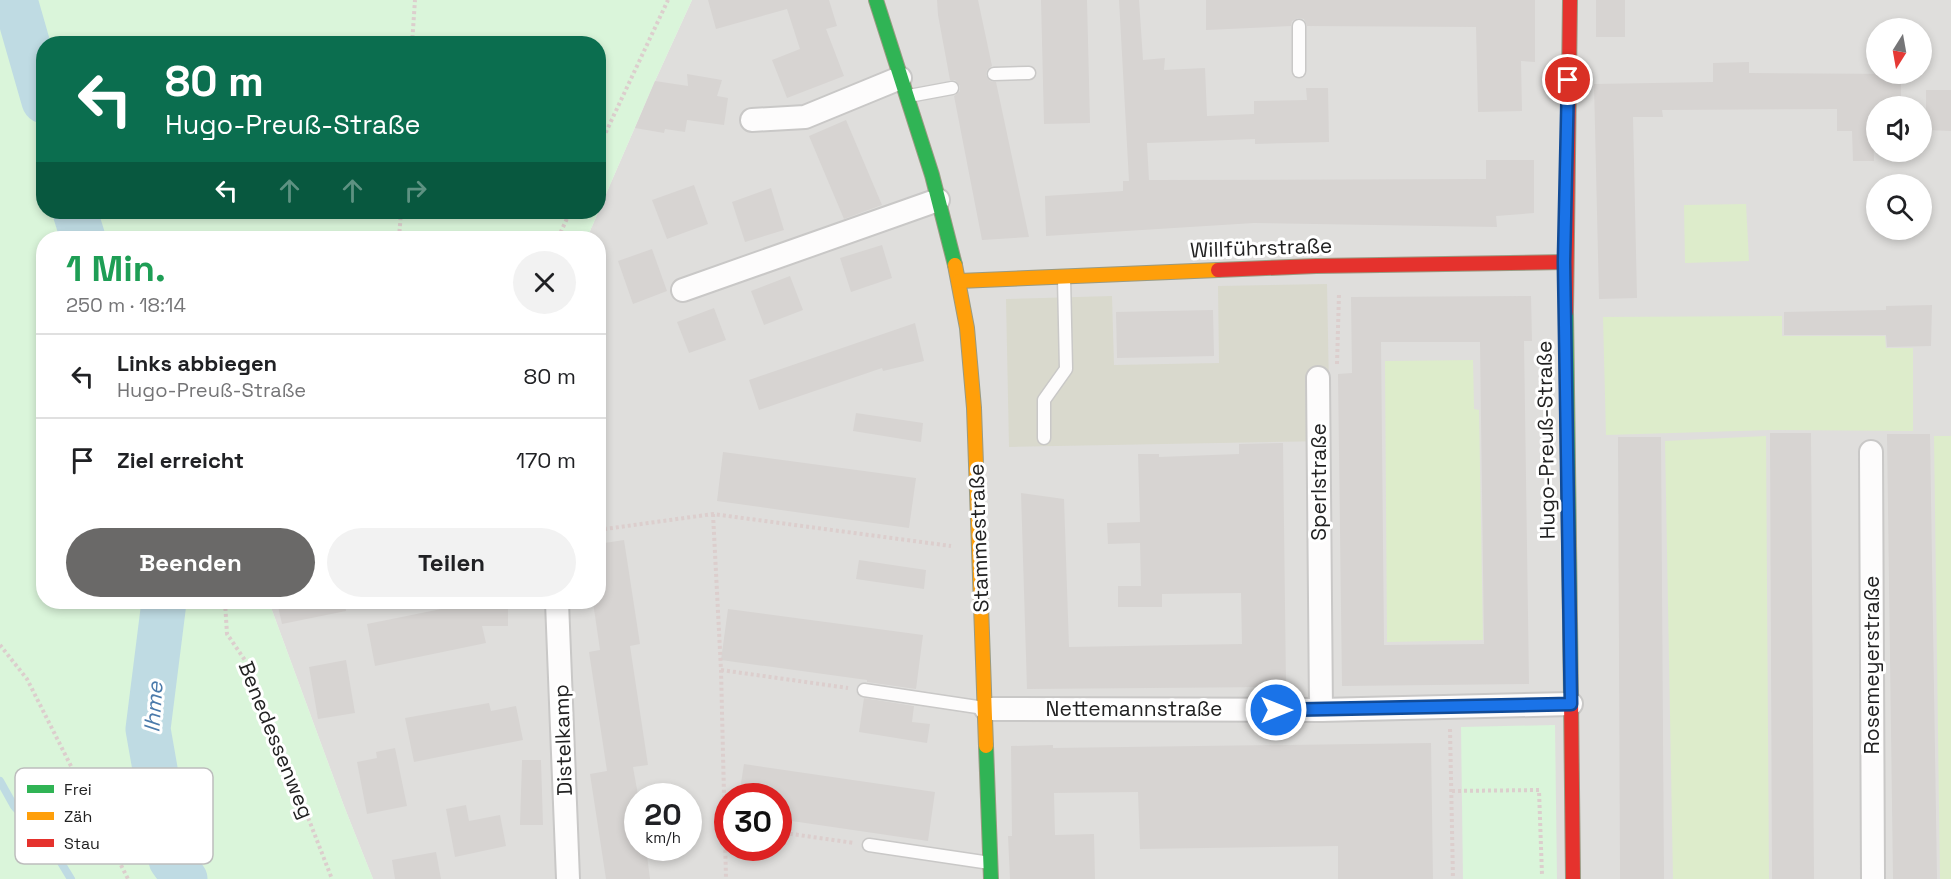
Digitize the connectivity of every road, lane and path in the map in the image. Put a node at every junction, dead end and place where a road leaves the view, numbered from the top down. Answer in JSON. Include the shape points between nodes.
{"nodes":[{"id":1,"x":414,"y":0,"type":"edge"},
{"id":2,"x":668,"y":0,"type":"edge"},
{"id":3,"x":876,"y":0,"type":"edge"},
{"id":4,"x":1570,"y":0,"type":"edge"},
{"id":5,"x":1299,"y":26,"type":"dead end"},
{"id":6,"x":412,"y":36,"type":"edge"},
{"id":7,"x":1299,"y":71,"type":"dead end"},
{"id":8,"x":994,"y":74,"type":"dead end"},
{"id":9,"x":1029,"y":74,"type":"dead end"},
{"id":10,"x":903,"y":88,"type":"junction"},
{"id":11,"x":952,"y":88,"type":"dead end"},
{"id":12,"x":752,"y":120,"type":"dead end"},
{"id":13,"x":606,"y":132,"type":"edge"},
{"id":14,"x":938,"y":200,"type":"junction"},
{"id":15,"x":1564,"y":262,"type":"junction"},
{"id":16,"x":1340,"y":266,"type":"junction"},
{"id":17,"x":1064,"y":277,"type":"junction"},
{"id":18,"x":959,"y":281,"type":"junction"},
{"id":19,"x":683,"y":290,"type":"dead end"},
{"id":20,"x":1318,"y":378,"type":"joint"},
{"id":21,"x":1044,"y":438,"type":"dead end"},
{"id":22,"x":1870,"y":452,"type":"dead end"},
{"id":23,"x":713,"y":514,"type":"junction"},
{"id":24,"x":606,"y":529,"type":"edge"},
{"id":25,"x":979,"y":550,"type":"junction"},
{"id":26,"x":225,"y":609,"type":"edge"},
{"id":27,"x":557,"y":609,"type":"edge"},
{"id":28,"x":0,"y":645,"type":"edge"},
{"id":29,"x":721,"y":670,"type":"junction"},
{"id":30,"x":864,"y":690,"type":"joint"},
{"id":31,"x":1571,"y":704,"type":"junction"},
{"id":32,"x":1450,"y":707,"type":"junction"},
{"id":33,"x":986,"y":709,"type":"junction"},
{"id":34,"x":1320,"y":710,"type":"junction"},
{"id":35,"x":72,"y":768,"type":"edge"},
{"id":36,"x":725,"y":783,"type":"edge"},
{"id":37,"x":1452,"y":791,"type":"junction"},
{"id":38,"x":792,"y":834,"type":"edge"},
{"id":39,"x":869,"y":846,"type":"joint"},
{"id":40,"x":726,"y":861,"type":"edge"},
{"id":41,"x":990,"y":863,"type":"junction"},
{"id":42,"x":120,"y":864,"type":"edge"},
{"id":43,"x":128,"y":879,"type":"edge"},
{"id":44,"x":332,"y":879,"type":"edge"},
{"id":45,"x":568,"y":879,"type":"edge"},
{"id":46,"x":726,"y":879,"type":"edge"},
{"id":47,"x":991,"y":879,"type":"edge"},
{"id":48,"x":1454,"y":879,"type":"edge"},
{"id":49,"x":1542,"y":879,"type":"edge"},
{"id":50,"x":1573,"y":879,"type":"edge"},
{"id":51,"x":1873,"y":879,"type":"edge"}],
"edges":[{"from":1,"to":6,"type":"path"},
{"from":2,"to":13,"type":"path"},
{"from":3,"to":10,"type":"street","name":"Stammestraße"},
{"from":4,"to":15,"type":"street","name":"Hugo-Preuß-Straße"},
{"from":5,"to":7,"type":"lane"},
{"from":8,"to":9,"type":"lane"},
{"from":10,"to":11,"type":"lane"},
{"from":10,"to":12,"type":"street","via":[[805,117]]},
{"from":10,"to":14,"type":"street","name":"Stammestraße"},
{"from":14,"to":18,"type":"street","name":"Stammestraße"},
{"from":14,"to":19,"type":"street"},
{"from":15,"to":16,"type":"street","name":"Willführstraße"},
{"from":15,"to":31,"type":"street","name":"Hugo-Preuß-Straße"},
{"from":16,"to":17,"type":"street","name":"Willführstraße"},
{"from":16,"to":20,"type":"path","via":[[1337,366]]},
{"from":17,"to":18,"type":"street","name":"Willführstraße"},
{"from":17,"to":21,"type":"lane","via":[[1066,369],[1044,400]]},
{"from":18,"to":25,"type":"street","name":"Stammestraße","via":[[970,343]]},
{"from":20,"to":34,"type":"street","name":"Sperlstraße"},
{"from":22,"to":51,"type":"street","name":"Rosemeyerstraße"},
{"from":23,"to":24,"type":"path"},
{"from":23,"to":25,"type":"path"},
{"from":23,"to":29,"type":"path"},
{"from":25,"to":33,"type":"street","name":"Stammestraße"},
{"from":26,"to":44,"type":"path","name":"Benedessenweg","via":[[227,634],[249,666]]},
{"from":27,"to":45,"type":"street","name":"Distelkamp"},
{"from":28,"to":35,"type":"path","via":[[27,679]]},
{"from":29,"to":30,"type":"path"},
{"from":29,"to":36,"type":"path"},
{"from":30,"to":33,"type":"lane"},
{"from":31,"to":32,"type":"street","name":"Nettemannstraße"},
{"from":31,"to":50,"type":"street","name":"Hugo-Preuß-Straße"},
{"from":32,"to":34,"type":"street","name":"Nettemannstraße"},
{"from":32,"to":37,"type":"path"},
{"from":33,"to":34,"type":"street","name":"Nettemannstraße"},
{"from":33,"to":41,"type":"street","name":"Stammestraße"},
{"from":37,"to":48,"type":"path"},
{"from":37,"to":49,"type":"path","via":[[1539,790]]},
{"from":38,"to":39,"type":"path"},
{"from":39,"to":41,"type":"lane"},
{"from":40,"to":46,"type":"path"},
{"from":41,"to":47,"type":"street","name":"Stammestraße"},
{"from":42,"to":43,"type":"path"}]}
